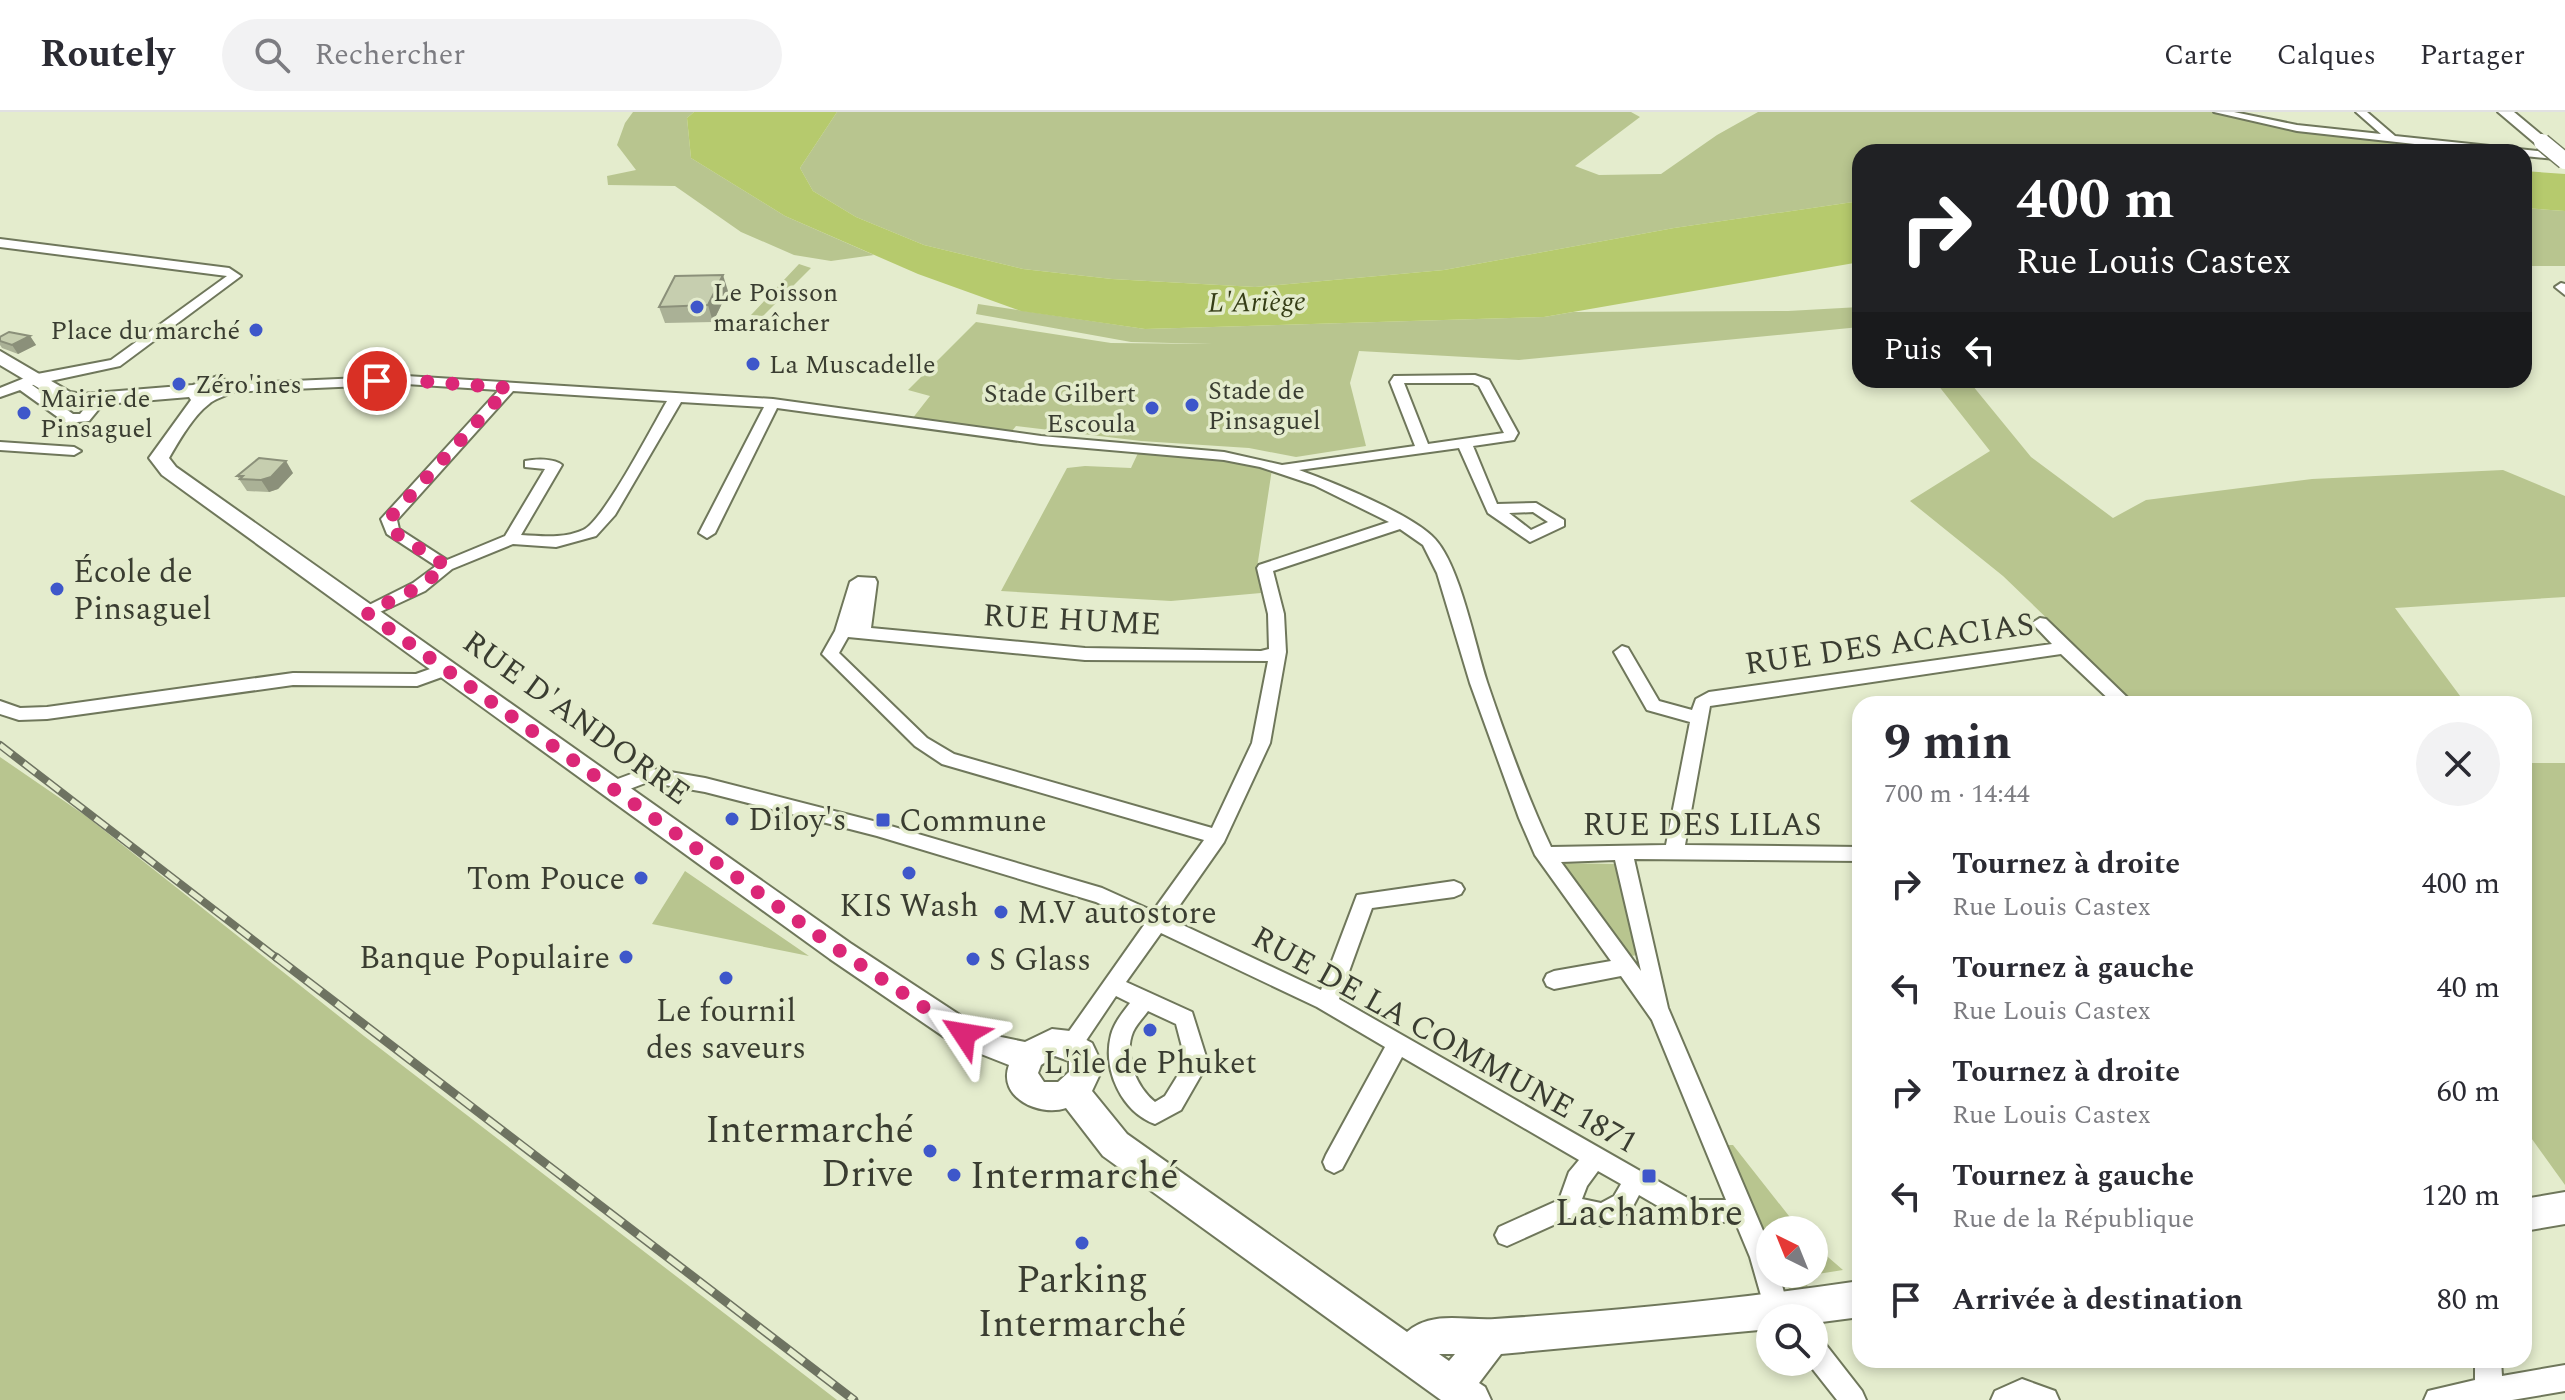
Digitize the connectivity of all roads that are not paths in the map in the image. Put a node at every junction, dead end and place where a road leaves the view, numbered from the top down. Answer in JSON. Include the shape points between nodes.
{"nodes":[{"id":1,"x":2219,"y":112,"type":"edge"},
{"id":2,"x":2361,"y":112,"type":"edge"},
{"id":3,"x":2505,"y":112,"type":"edge"},
{"id":4,"x":2393,"y":139,"type":"junction"},
{"id":5,"x":2440,"y":144,"type":"edge"},
{"id":6,"x":2532,"y":154,"type":"edge"},
{"id":7,"x":2565,"y":159,"type":"edge"},
{"id":8,"x":0,"y":243,"type":"edge"},
{"id":9,"x":0,"y":357,"type":"edge"},
{"id":10,"x":29,"y":381,"type":"junction"},
{"id":11,"x":225,"y":388,"type":"joint"},
{"id":12,"x":508,"y":388,"type":"junction"},
{"id":13,"x":0,"y":393,"type":"edge"},
{"id":14,"x":200,"y":394,"type":"junction"},
{"id":15,"x":676,"y":398,"type":"junction"},
{"id":16,"x":100,"y":399,"type":"junction"},
{"id":17,"x":773,"y":403,"type":"junction"},
{"id":18,"x":84,"y":418,"type":"junction"},
{"id":19,"x":1465,"y":445,"type":"junction"},
{"id":20,"x":0,"y":446,"type":"edge"},
{"id":21,"x":1423,"y":449,"type":"junction"},
{"id":22,"x":45,"y":450,"type":"junction"},
{"id":23,"x":74,"y":451,"type":"dead end"},
{"id":24,"x":1329,"y":462,"type":"junction"},
{"id":25,"x":530,"y":464,"type":"dead end"},
{"id":26,"x":1283,"y":469,"type":"junction"},
{"id":27,"x":1319,"y":482,"type":"junction"},
{"id":28,"x":1493,"y":510,"type":"dead end"},
{"id":29,"x":1402,"y":523,"type":"junction"},
{"id":30,"x":707,"y":533,"type":"dead end"},
{"id":31,"x":511,"y":539,"type":"junction"},
{"id":32,"x":446,"y":566,"type":"junction"},
{"id":33,"x":367,"y":613,"type":"junction"},
{"id":34,"x":2040,"y":623,"type":"dead end"},
{"id":35,"x":2065,"y":648,"type":"junction"},
{"id":36,"x":1278,"y":652,"type":"junction"},
{"id":37,"x":1622,"y":652,"type":"dead end"},
{"id":38,"x":447,"y":669,"type":"junction"},
{"id":39,"x":2116,"y":696,"type":"edge"},
{"id":40,"x":0,"y":707,"type":"edge"},
{"id":41,"x":1700,"y":718,"type":"junction"},
{"id":42,"x":614,"y":788,"type":"junction"},
{"id":43,"x":1217,"y":837,"type":"junction"},
{"id":44,"x":1623,"y":852,"type":"junction"},
{"id":45,"x":1674,"y":853,"type":"junction"},
{"id":46,"x":1852,"y":854,"type":"edge"},
{"id":47,"x":1545,"y":855,"type":"junction"},
{"id":48,"x":1454,"y":889,"type":"dead end"},
{"id":49,"x":1159,"y":922,"type":"junction"},
{"id":50,"x":1626,"y":967,"type":"junction"},
{"id":51,"x":1554,"y":980,"type":"dead end"},
{"id":52,"x":1112,"y":985,"type":"junction"},
{"id":53,"x":1144,"y":1000,"type":"junction"},
{"id":54,"x":1324,"y":1001,"type":"junction"},
{"id":55,"x":1661,"y":1015,"type":"junction"},
{"id":56,"x":1399,"y":1042,"type":"junction"},
{"id":57,"x":1071,"y":1044,"type":"junction"},
{"id":58,"x":1028,"y":1056,"type":"junction"},
{"id":59,"x":1072,"y":1091,"type":"junction"},
{"id":60,"x":1596,"y":1157,"type":"junction"},
{"id":61,"x":1334,"y":1162,"type":"dead end"},
{"id":62,"x":1635,"y":1181,"type":"junction"},
{"id":63,"x":1568,"y":1207,"type":"junction"},
{"id":64,"x":2565,"y":1208,"type":"edge"},
{"id":65,"x":1741,"y":1210,"type":"junction"},
{"id":66,"x":2532,"y":1214,"type":"edge"},
{"id":67,"x":1507,"y":1235,"type":"dead end"},
{"id":68,"x":1852,"y":1301,"type":"edge"},
{"id":69,"x":1784,"y":1304,"type":"edge"},
{"id":70,"x":1828,"y":1305,"type":"edge"},
{"id":71,"x":1756,"y":1316,"type":"edge"},
{"id":72,"x":1492,"y":1337,"type":"junction"},
{"id":73,"x":1410,"y":1354,"type":"junction"},
{"id":74,"x":1828,"y":1368,"type":"edge"},
{"id":75,"x":2489,"y":1368,"type":"edge"},
{"id":76,"x":2565,"y":1378,"type":"edge"},
{"id":77,"x":2486,"y":1392,"type":"junction"},
{"id":78,"x":1463,"y":1393,"type":"edge"},
{"id":79,"x":1853,"y":1400,"type":"edge"},
{"id":80,"x":2004,"y":1400,"type":"edge"},
{"id":81,"x":2046,"y":1400,"type":"edge"},
{"id":82,"x":2437,"y":1400,"type":"edge"}],
"edges":[{"from":1,"to":4,"type":"street"},
{"from":2,"to":4,"type":"street"},
{"from":3,"to":7,"type":"main road","bridge":true},
{"from":4,"to":5,"type":"street"},
{"from":6,"to":7,"type":"street"},
{"from":8,"to":10,"type":"street","via":[[235,276],[115,363]]},
{"from":9,"to":10,"type":"main road"},
{"from":10,"to":13,"type":"street"},
{"from":10,"to":16,"type":"main road","via":[[64,397]]},
{"from":10,"to":18,"type":"street","via":[[66,419]]},
{"from":11,"to":12,"type":"street","via":[[406,380]]},
{"from":11,"to":14,"type":"main road"},
{"from":12,"to":15,"type":"street"},
{"from":12,"to":32,"type":"street","via":[[389,519],[392,531]]},
{"from":14,"to":16,"type":"main road"},
{"from":14,"to":33,"type":"main road","name":"RUE D'ANDORRE","via":[[162,452],[161,464]]},
{"from":15,"to":17,"type":"street"},
{"from":15,"to":31,"type":"street","via":[[591,533],[556,542]]},
{"from":16,"to":18,"type":"street"},
{"from":17,"to":26,"type":"street","via":[[1041,440],[1224,456]]},
{"from":17,"to":30,"type":"street"},
{"from":18,"to":22,"type":"street"},
{"from":19,"to":21,"type":"street"},
{"from":19,"to":21,"type":"street","via":[[1501,440],[1511,433],[1484,383],[1405,376],[1397,382]]},
{"from":19,"to":28,"type":"street"},
{"from":20,"to":22,"type":"street"},
{"from":21,"to":24,"type":"street"},
{"from":22,"to":23,"type":"street"},
{"from":24,"to":26,"type":"street"},
{"from":24,"to":27,"type":"street","via":[[1318,471]]},
{"from":25,"to":31,"type":"street","via":[[555,465]]},
{"from":26,"to":27,"type":"street"},
{"from":27,"to":29,"type":"street"},
{"from":29,"to":36,"type":"street","via":[[1265,568]]},
{"from":29,"to":47,"type":"street","via":[[1429,542],[1445,573],[1479,683]]},
{"from":31,"to":32,"type":"street"},
{"from":32,"to":33,"type":"street","via":[[419,587]]},
{"from":33,"to":38,"type":"main road","name":"RUE D'ANDORRE"},
{"from":34,"to":35,"type":"street","name":"RUE DES ACACIAS"},
{"from":35,"to":39,"type":"street"},
{"from":35,"to":41,"type":"street","name":"RUE DES ACACIAS","via":[[1709,698],[1702,703]]},
{"from":36,"to":43,"type":"street","via":[[1261,743]]},
{"from":36,"to":43,"type":"street","name":"RUE HUME","via":[[1262,657],[1085,654],[853,632],[830,654],[921,742],[948,759]]},
{"from":37,"to":41,"type":"street","via":[[1653,706]]},
{"from":38,"to":40,"type":"street","via":[[417,680],[293,679],[47,713],[19,714]]},
{"from":38,"to":42,"type":"main road","name":"RUE D'ANDORRE"},
{"from":41,"to":45,"type":"street"},
{"from":42,"to":49,"type":"street","name":"RUE DE LA COMMUNE 1871","via":[[647,775],[705,785],[1047,877]]},
{"from":42,"to":58,"type":"main road","name":"RUE D'ANDORRE","via":[[938,1018],[997,1049]]},
{"from":43,"to":49,"type":"street"},
{"from":44,"to":45,"type":"street","name":"RUE DES LILAS"},
{"from":44,"to":47,"type":"street","name":"RUE DES LILAS"},
{"from":44,"to":55,"type":"street"},
{"from":45,"to":46,"type":"street","name":"RUE DES LILAS"},
{"from":47,"to":50,"type":"street"},
{"from":48,"to":54,"type":"street","via":[[1364,901],[1332,993]]},
{"from":49,"to":52,"type":"street"},
{"from":49,"to":54,"type":"street","name":"RUE DE LA COMMUNE 1871"},
{"from":50,"to":51,"type":"street"},
{"from":50,"to":55,"type":"street"},
{"from":52,"to":53,"type":"street"},
{"from":52,"to":57,"type":"street"},
{"from":53,"to":53,"type":"street","via":[[1185,1018],[1197,1063],[1173,1103],[1155,1114],[1144,1110],[1127,1090],[1121,1036]]},
{"from":54,"to":56,"type":"street","name":"RUE DE LA COMMUNE 1871"},
{"from":55,"to":65,"type":"street"},
{"from":56,"to":60,"type":"street","name":"RUE DE LA COMMUNE 1871"},
{"from":56,"to":61,"type":"street"},
{"from":57,"to":58,"type":"main road","via":[[1052,1042]]},
{"from":57,"to":59,"type":"main road","via":[[1086,1066]]},
{"from":58,"to":59,"type":"main road","via":[[1022,1073],[1029,1089],[1044,1097]]},
{"from":59,"to":73,"type":"main road","via":[[1115,1145]]},
{"from":60,"to":62,"type":"street","name":"RUE DE LA COMMUNE 1871"},
{"from":60,"to":63,"type":"street","via":[[1577,1180]]},
{"from":62,"to":63,"type":"street","via":[[1622,1204],[1603,1215]]},
{"from":62,"to":65,"type":"street","name":"RUE DE LA COMMUNE 1871","via":[[1696,1213]]},
{"from":63,"to":67,"type":"street"},
{"from":64,"to":66,"type":"main road"},
{"from":65,"to":69,"type":"street"},
{"from":68,"to":70,"type":"main road"},
{"from":71,"to":72,"type":"main road"},
{"from":72,"to":73,"type":"main road","via":[[1428,1338]]},
{"from":72,"to":78,"type":"main road"},
{"from":73,"to":78,"type":"main road"},
{"from":74,"to":79,"type":"street"},
{"from":75,"to":77,"type":"street"},
{"from":76,"to":77,"type":"street"},
{"from":77,"to":82,"type":"street"},
{"from":80,"to":81,"type":"street","via":[[2022,1392]]}]}
